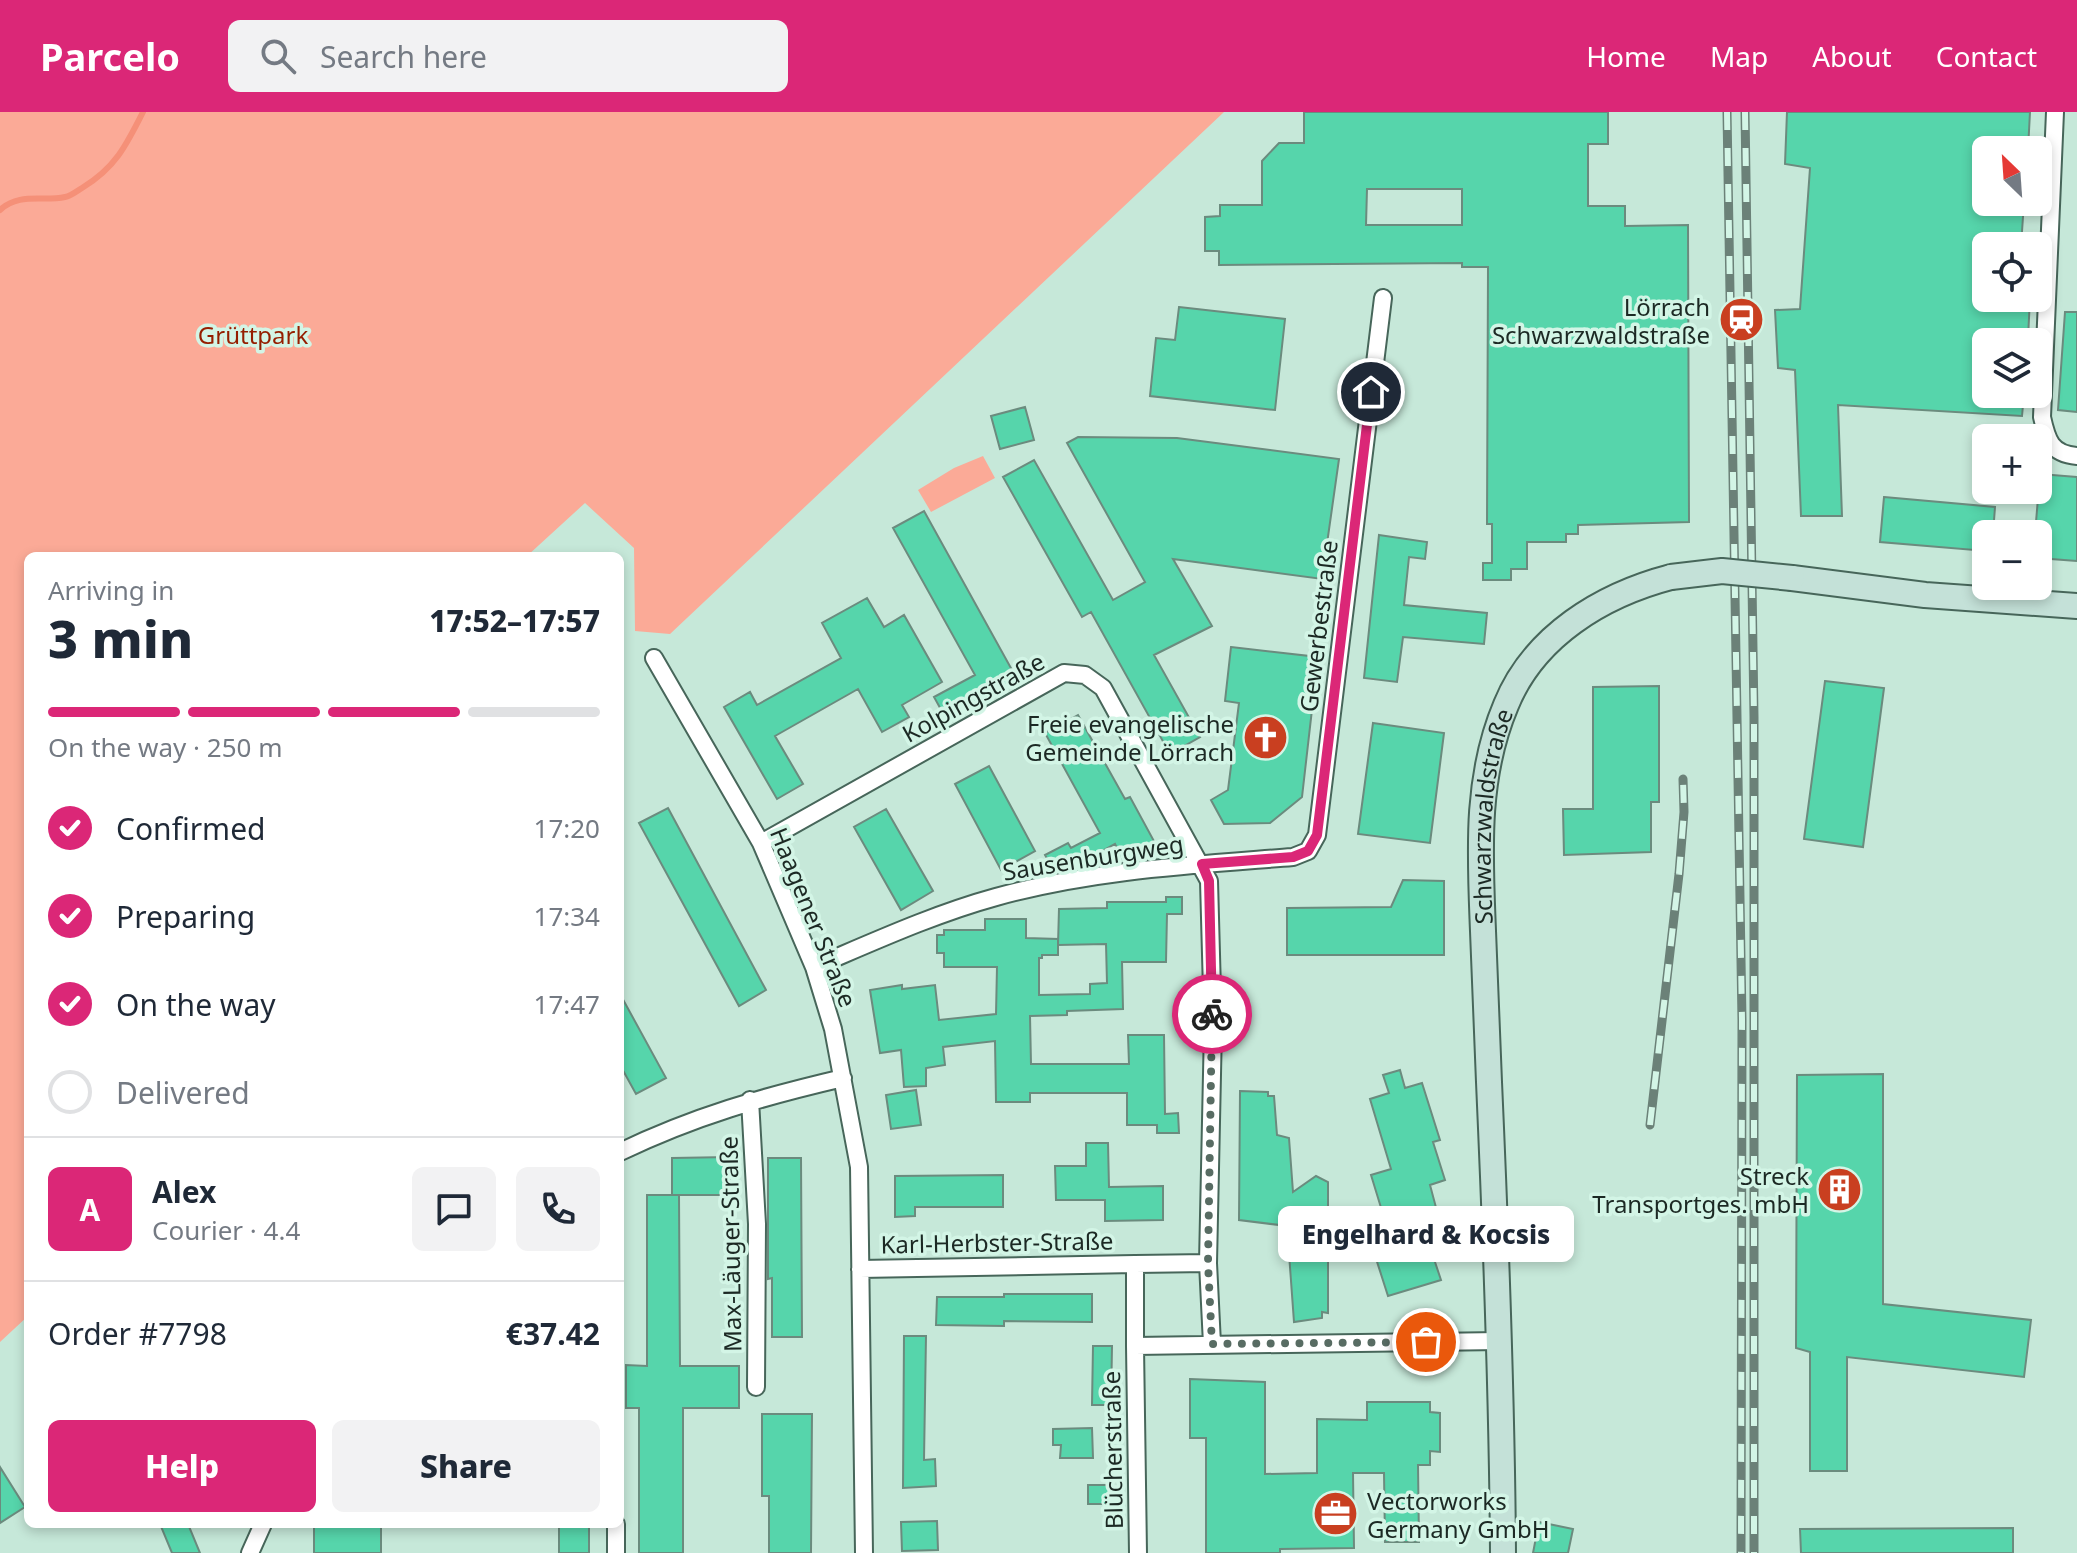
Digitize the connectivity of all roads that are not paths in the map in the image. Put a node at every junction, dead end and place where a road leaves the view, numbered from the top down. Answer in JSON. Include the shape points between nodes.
{"nodes":[{"id":1,"x":2055,"y":112,"type":"edge"},
{"id":2,"x":1383,"y":298,"type":"dead end"},
{"id":3,"x":2077,"y":456,"type":"edge"},
{"id":4,"x":2077,"y":606,"type":"edge"},
{"id":5,"x":654,"y":658,"type":"dead end"},
{"id":6,"x":761,"y":843,"type":"junction"},
{"id":7,"x":1202,"y":864,"type":"junction"},
{"id":8,"x":814,"y":967,"type":"junction"},
{"id":9,"x":843,"y":1078,"type":"junction"},
{"id":10,"x":750,"y":1100,"type":"junction"},
{"id":11,"x":624,"y":1150,"type":"edge"},
{"id":12,"x":1208,"y":1263,"type":"junction"},
{"id":13,"x":1135,"y":1264,"type":"junction"},
{"id":14,"x":860,"y":1269,"type":"junction"},
{"id":15,"x":1500,"y":1341,"type":"junction"},
{"id":16,"x":1212,"y":1344,"type":"junction"},
{"id":17,"x":1135,"y":1346,"type":"junction"},
{"id":18,"x":756,"y":1387,"type":"dead end"},
{"id":19,"x":261,"y":1528,"type":"edge"},
{"id":20,"x":616,"y":1528,"type":"edge"},
{"id":21,"x":250,"y":1553,"type":"edge"},
{"id":22,"x":616,"y":1553,"type":"edge"},
{"id":23,"x":864,"y":1553,"type":"edge"},
{"id":24,"x":1138,"y":1553,"type":"edge"},
{"id":25,"x":1503,"y":1553,"type":"edge"}],
"edges":[{"from":1,"to":3,"type":"street","via":[[2042,417],[2047,440],[2064,455]]},
{"from":2,"to":7,"type":"street","name":"Gewerbestraße","via":[[1317,835],[1308,851],[1293,857]]},
{"from":4,"to":15,"type":"main road","name":"Schwarzwaldstraße","bridge":true,"via":[[1722,571],[1671,577],[1615,596],[1582,614],[1530,662],[1506,703],[1489,752],[1481,814]]},
{"from":5,"to":6,"type":"street","name":"Haagener Straße"},
{"from":6,"to":7,"type":"street","name":"Kolpingstraße","via":[[1064,673],[1085,675],[1103,688]]},
{"from":6,"to":8,"type":"street","name":"Haagener Straße"},
{"from":7,"to":8,"type":"street","name":"Sausenburgweg","via":[[1079,879],[995,897]]},
{"from":7,"to":12,"type":"street","name":"Kolpingstraße","via":[[1209,881],[1213,1027]]},
{"from":8,"to":9,"type":"street","name":"Haagener Straße"},
{"from":9,"to":10,"type":"street"},
{"from":9,"to":14,"type":"street","name":"Haagener Straße","via":[[859,1167]]},
{"from":10,"to":11,"type":"street"},
{"from":10,"to":18,"type":"street","name":"Max-Läuger-Straße","via":[[757,1224]]},
{"from":12,"to":13,"type":"street","name":"Karl-Herbster-Straße"},
{"from":12,"to":16,"type":"street","name":"Kolpingstraße"},
{"from":13,"to":14,"type":"street","name":"Karl-Herbster-Straße"},
{"from":13,"to":17,"type":"street","name":"Blücherstraße"},
{"from":14,"to":23,"type":"street","name":"Haagener Straße"},
{"from":15,"to":16,"type":"street"},
{"from":15,"to":25,"type":"main road","name":"Schwarzwaldstraße"},
{"from":16,"to":17,"type":"street"},
{"from":17,"to":24,"type":"street","name":"Blücherstraße"},
{"from":19,"to":21,"type":"street"},
{"from":20,"to":22,"type":"street"}]}
